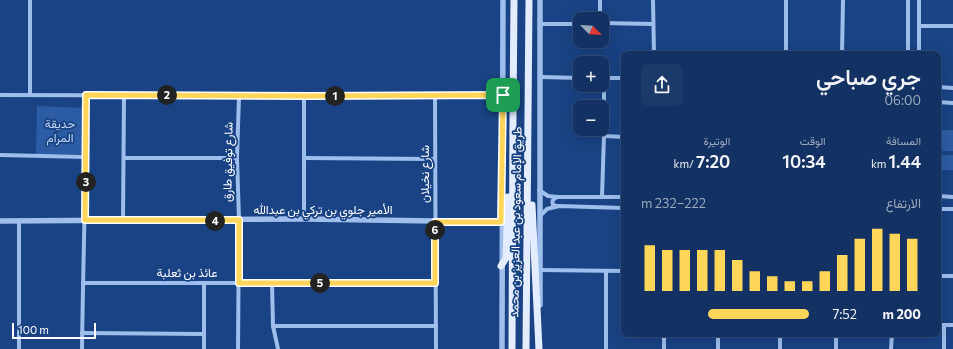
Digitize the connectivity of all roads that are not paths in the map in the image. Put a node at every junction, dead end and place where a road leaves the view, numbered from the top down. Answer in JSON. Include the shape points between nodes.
{"nodes":[{"id":1,"x":30,"y":0,"type":"edge"},
{"id":2,"x":503,"y":0,"type":"edge"},
{"id":3,"x":514,"y":0,"type":"edge"},
{"id":4,"x":528,"y":0,"type":"edge"},
{"id":5,"x":540,"y":0,"type":"edge"},
{"id":6,"x":600,"y":0,"type":"edge"},
{"id":7,"x":653,"y":0,"type":"edge"},
{"id":8,"x":786,"y":0,"type":"edge"},
{"id":9,"x":843,"y":0,"type":"edge"},
{"id":10,"x":908,"y":0,"type":"edge"},
{"id":11,"x":920,"y":0,"type":"edge"},
{"id":12,"x":600,"y":12,"type":"edge"},
{"id":13,"x":609,"y":23,"type":"edge"},
{"id":14,"x":541,"y":24,"type":"junction"},
{"id":15,"x":573,"y":24,"type":"edge"},
{"id":16,"x":653,"y":24,"type":"junction"},
{"id":17,"x":920,"y":26,"type":"junction"},
{"id":18,"x":953,"y":26,"type":"edge"},
{"id":19,"x":654,"y":51,"type":"edge"},
{"id":20,"x":786,"y":51,"type":"edge"},
{"id":21,"x":842,"y":51,"type":"edge"},
{"id":22,"x":908,"y":51,"type":"edge"},
{"id":23,"x":919,"y":51,"type":"edge"},
{"id":24,"x":541,"y":77,"type":"junction"},
{"id":25,"x":573,"y":78,"type":"edge"},
{"id":26,"x":609,"y":78,"type":"edge"},
{"id":27,"x":621,"y":78,"type":"edge"},
{"id":28,"x":941,"y":88,"type":"edge"},
{"id":29,"x":953,"y":88,"type":"edge"},
{"id":30,"x":0,"y":95,"type":"edge"},
{"id":31,"x":30,"y":95,"type":"junction"},
{"id":32,"x":86,"y":95,"type":"junction"},
{"id":33,"x":124,"y":95,"type":"junction"},
{"id":34,"x":435,"y":95,"type":"junction"},
{"id":35,"x":503,"y":95,"type":"junction"},
{"id":36,"x":240,"y":96,"type":"junction"},
{"id":37,"x":304,"y":96,"type":"junction"},
{"id":38,"x":941,"y":102,"type":"edge"},
{"id":39,"x":953,"y":103,"type":"edge"},
{"id":40,"x":528,"y":134,"type":"junction"},
{"id":41,"x":604,"y":136,"type":"edge"},
{"id":42,"x":609,"y":136,"type":"edge"},
{"id":43,"x":621,"y":136,"type":"edge"},
{"id":44,"x":0,"y":155,"type":"edge"},
{"id":45,"x":86,"y":157,"type":"junction"},
{"id":46,"x":124,"y":158,"type":"junction"},
{"id":47,"x":237,"y":158,"type":"junction"},
{"id":48,"x":304,"y":158,"type":"junction"},
{"id":49,"x":434,"y":159,"type":"junction"},
{"id":50,"x":512,"y":177,"type":"junction"},
{"id":51,"x":539,"y":190,"type":"junction"},
{"id":52,"x":602,"y":196,"type":"junction"},
{"id":53,"x":621,"y":196,"type":"edge"},
{"id":54,"x":941,"y":196,"type":"edge"},
{"id":55,"x":558,"y":197,"type":"junction"},
{"id":56,"x":953,"y":197,"type":"edge"},
{"id":57,"x":559,"y":206,"type":"junction"},
{"id":58,"x":621,"y":208,"type":"edge"},
{"id":59,"x":941,"y":209,"type":"edge"},
{"id":60,"x":953,"y":209,"type":"edge"},
{"id":61,"x":541,"y":215,"type":"junction"},
{"id":62,"x":304,"y":219,"type":"junction"},
{"id":63,"x":85,"y":220,"type":"junction"},
{"id":64,"x":239,"y":220,"type":"junction"},
{"id":65,"x":0,"y":221,"type":"edge"},
{"id":66,"x":19,"y":221,"type":"junction"},
{"id":67,"x":123,"y":221,"type":"junction"},
{"id":68,"x":435,"y":222,"type":"junction"},
{"id":69,"x":501,"y":222,"type":"junction"},
{"id":70,"x":501,"y":266,"type":"junction"},
{"id":71,"x":540,"y":270,"type":"junction"},
{"id":72,"x":606,"y":271,"type":"junction"},
{"id":73,"x":621,"y":271,"type":"edge"},
{"id":74,"x":941,"y":276,"type":"edge"},
{"id":75,"x":953,"y":276,"type":"edge"},
{"id":76,"x":83,"y":283,"type":"junction"},
{"id":77,"x":204,"y":283,"type":"junction"},
{"id":78,"x":239,"y":283,"type":"junction"},
{"id":79,"x":272,"y":283,"type":"junction"},
{"id":80,"x":435,"y":283,"type":"junction"},
{"id":81,"x":944,"y":325,"type":"joint"},
{"id":82,"x":953,"y":325,"type":"edge"},
{"id":83,"x":273,"y":326,"type":"junction"},
{"id":84,"x":436,"y":326,"type":"junction"},
{"id":85,"x":82,"y":333,"type":"junction"},
{"id":86,"x":204,"y":334,"type":"junction"},
{"id":87,"x":664,"y":337,"type":"edge"},
{"id":88,"x":718,"y":337,"type":"edge"},
{"id":89,"x":780,"y":337,"type":"edge"},
{"id":90,"x":836,"y":337,"type":"edge"},
{"id":91,"x":892,"y":337,"type":"edge"},
{"id":92,"x":19,"y":349,"type":"edge"},
{"id":93,"x":82,"y":349,"type":"edge"},
{"id":94,"x":204,"y":349,"type":"edge"},
{"id":95,"x":238,"y":349,"type":"edge"},
{"id":96,"x":278,"y":349,"type":"edge"},
{"id":97,"x":436,"y":349,"type":"edge"},
{"id":98,"x":502,"y":349,"type":"edge"},
{"id":99,"x":512,"y":349,"type":"edge"},
{"id":100,"x":526,"y":349,"type":"edge"},
{"id":101,"x":539,"y":349,"type":"edge"},
{"id":102,"x":606,"y":349,"type":"edge"},
{"id":103,"x":664,"y":349,"type":"edge"},
{"id":104,"x":718,"y":349,"type":"edge"},
{"id":105,"x":780,"y":349,"type":"edge"},
{"id":106,"x":836,"y":349,"type":"edge"},
{"id":107,"x":891,"y":349,"type":"edge"},
{"id":108,"x":944,"y":349,"type":"edge"}],
"edges":[{"from":1,"to":31,"type":"street"},
{"from":2,"to":35,"type":"street"},
{"from":3,"to":50,"type":"main road","name":"طريق الإمام سعود بن عبد العزيز بن محمد"},
{"from":4,"to":40,"type":"main road","name":"طريق الإمام سعود بن عبد العزيز بن محمد"},
{"from":5,"to":14,"type":"street"},
{"from":6,"to":12,"type":"street"},
{"from":7,"to":16,"type":"street"},
{"from":8,"to":20,"type":"street"},
{"from":9,"to":21,"type":"street"},
{"from":10,"to":22,"type":"street"},
{"from":11,"to":17,"type":"street"},
{"from":13,"to":16,"type":"street"},
{"from":14,"to":15,"type":"street"},
{"from":14,"to":24,"type":"street"},
{"from":16,"to":19,"type":"street"},
{"from":17,"to":18,"type":"street"},
{"from":17,"to":23,"type":"street"},
{"from":24,"to":25,"type":"street"},
{"from":24,"to":51,"type":"street"},
{"from":26,"to":27,"type":"street"},
{"from":28,"to":29,"type":"street"},
{"from":30,"to":31,"type":"street"},
{"from":31,"to":32,"type":"street"},
{"from":32,"to":33,"type":"street"},
{"from":32,"to":45,"type":"street"},
{"from":33,"to":36,"type":"street"},
{"from":33,"to":46,"type":"street"},
{"from":34,"to":35,"type":"street"},
{"from":34,"to":37,"type":"street"},
{"from":34,"to":49,"type":"street","name":"شارع نخيلان"},
{"from":35,"to":69,"type":"street"},
{"from":36,"to":37,"type":"street"},
{"from":36,"to":47,"type":"street","name":"شارع توفيق طارق"},
{"from":37,"to":48,"type":"street"},
{"from":38,"to":39,"type":"street"},
{"from":40,"to":100,"type":"main road","name":"طريق الإمام سعود بن عبد العزيز بن محمد"},
{"from":40,"to":101,"type":"main road"},
{"from":41,"to":52,"type":"street"},
{"from":42,"to":43,"type":"street"},
{"from":44,"to":45,"type":"street"},
{"from":45,"to":63,"type":"street"},
{"from":46,"to":47,"type":"street"},
{"from":46,"to":67,"type":"street"},
{"from":47,"to":64,"type":"street","name":"شارع توفيق طارق"},
{"from":48,"to":49,"type":"street"},
{"from":48,"to":62,"type":"street"},
{"from":49,"to":68,"type":"street","name":"شارع نخيلان"},
{"from":50,"to":70,"type":"main road","via":[[508,190],[506,258]]},
{"from":50,"to":99,"type":"main road","name":"طريق الإمام سعود بن عبد العزيز بن محمد"},
{"from":51,"to":55,"type":"street","via":[[548,196]]},
{"from":51,"to":61,"type":"street"},
{"from":52,"to":53,"type":"street"},
{"from":52,"to":55,"type":"street"},
{"from":54,"to":56,"type":"street"},
{"from":55,"to":57,"type":"street","via":[[554,198],[552,203]]},
{"from":57,"to":58,"type":"street"},
{"from":57,"to":61,"type":"street","via":[[547,209]]},
{"from":59,"to":60,"type":"street"},
{"from":61,"to":71,"type":"street"},
{"from":62,"to":64,"type":"street","name":"الأمير جلوي بن تركي بن عبدالله"},
{"from":62,"to":68,"type":"street","name":"الأمير جلوي بن تركي بن عبدالله"},
{"from":63,"to":66,"type":"street","name":"الأمير جلوي بن تركي بن عبدالله"},
{"from":63,"to":67,"type":"street","name":"الأمير جلوي بن تركي بن عبدالله"},
{"from":63,"to":76,"type":"street"},
{"from":64,"to":67,"type":"street","name":"الأمير جلوي بن تركي بن عبدالله"},
{"from":64,"to":78,"type":"street","name":"شارع توفيق طارق"},
{"from":65,"to":66,"type":"street","name":"الأمير جلوي بن تركي بن عبدالله"},
{"from":66,"to":92,"type":"street"},
{"from":68,"to":69,"type":"street","name":"الأمير جلوي بن تركي بن عبدالله"},
{"from":68,"to":80,"type":"street","name":"شارع نخيلان"},
{"from":69,"to":70,"type":"street"},
{"from":70,"to":98,"type":"street"},
{"from":71,"to":72,"type":"street"},
{"from":71,"to":101,"type":"street"},
{"from":72,"to":73,"type":"street"},
{"from":72,"to":102,"type":"street"},
{"from":74,"to":75,"type":"street"},
{"from":76,"to":77,"type":"street","name":"عائذ بن ثعلبة"},
{"from":76,"to":85,"type":"street"},
{"from":77,"to":78,"type":"street","name":"عائذ بن ثعلبة"},
{"from":77,"to":86,"type":"street"},
{"from":78,"to":79,"type":"street","name":"عائذ بن ثعلبة"},
{"from":78,"to":95,"type":"street","name":"شارع توفيق طارق"},
{"from":79,"to":80,"type":"street","name":"عائذ بن ثعلبة"},
{"from":79,"to":83,"type":"street"},
{"from":80,"to":84,"type":"street","name":"شارع نخيلان"},
{"from":81,"to":82,"type":"street"},
{"from":81,"to":108,"type":"street"},
{"from":83,"to":84,"type":"street"},
{"from":83,"to":96,"type":"street"},
{"from":84,"to":97,"type":"street","name":"شارع نخيلان"},
{"from":85,"to":86,"type":"street"},
{"from":85,"to":93,"type":"street"},
{"from":86,"to":94,"type":"street"},
{"from":87,"to":103,"type":"street"},
{"from":88,"to":104,"type":"street"},
{"from":89,"to":105,"type":"street"},
{"from":90,"to":106,"type":"street"},
{"from":91,"to":107,"type":"street"}]}
